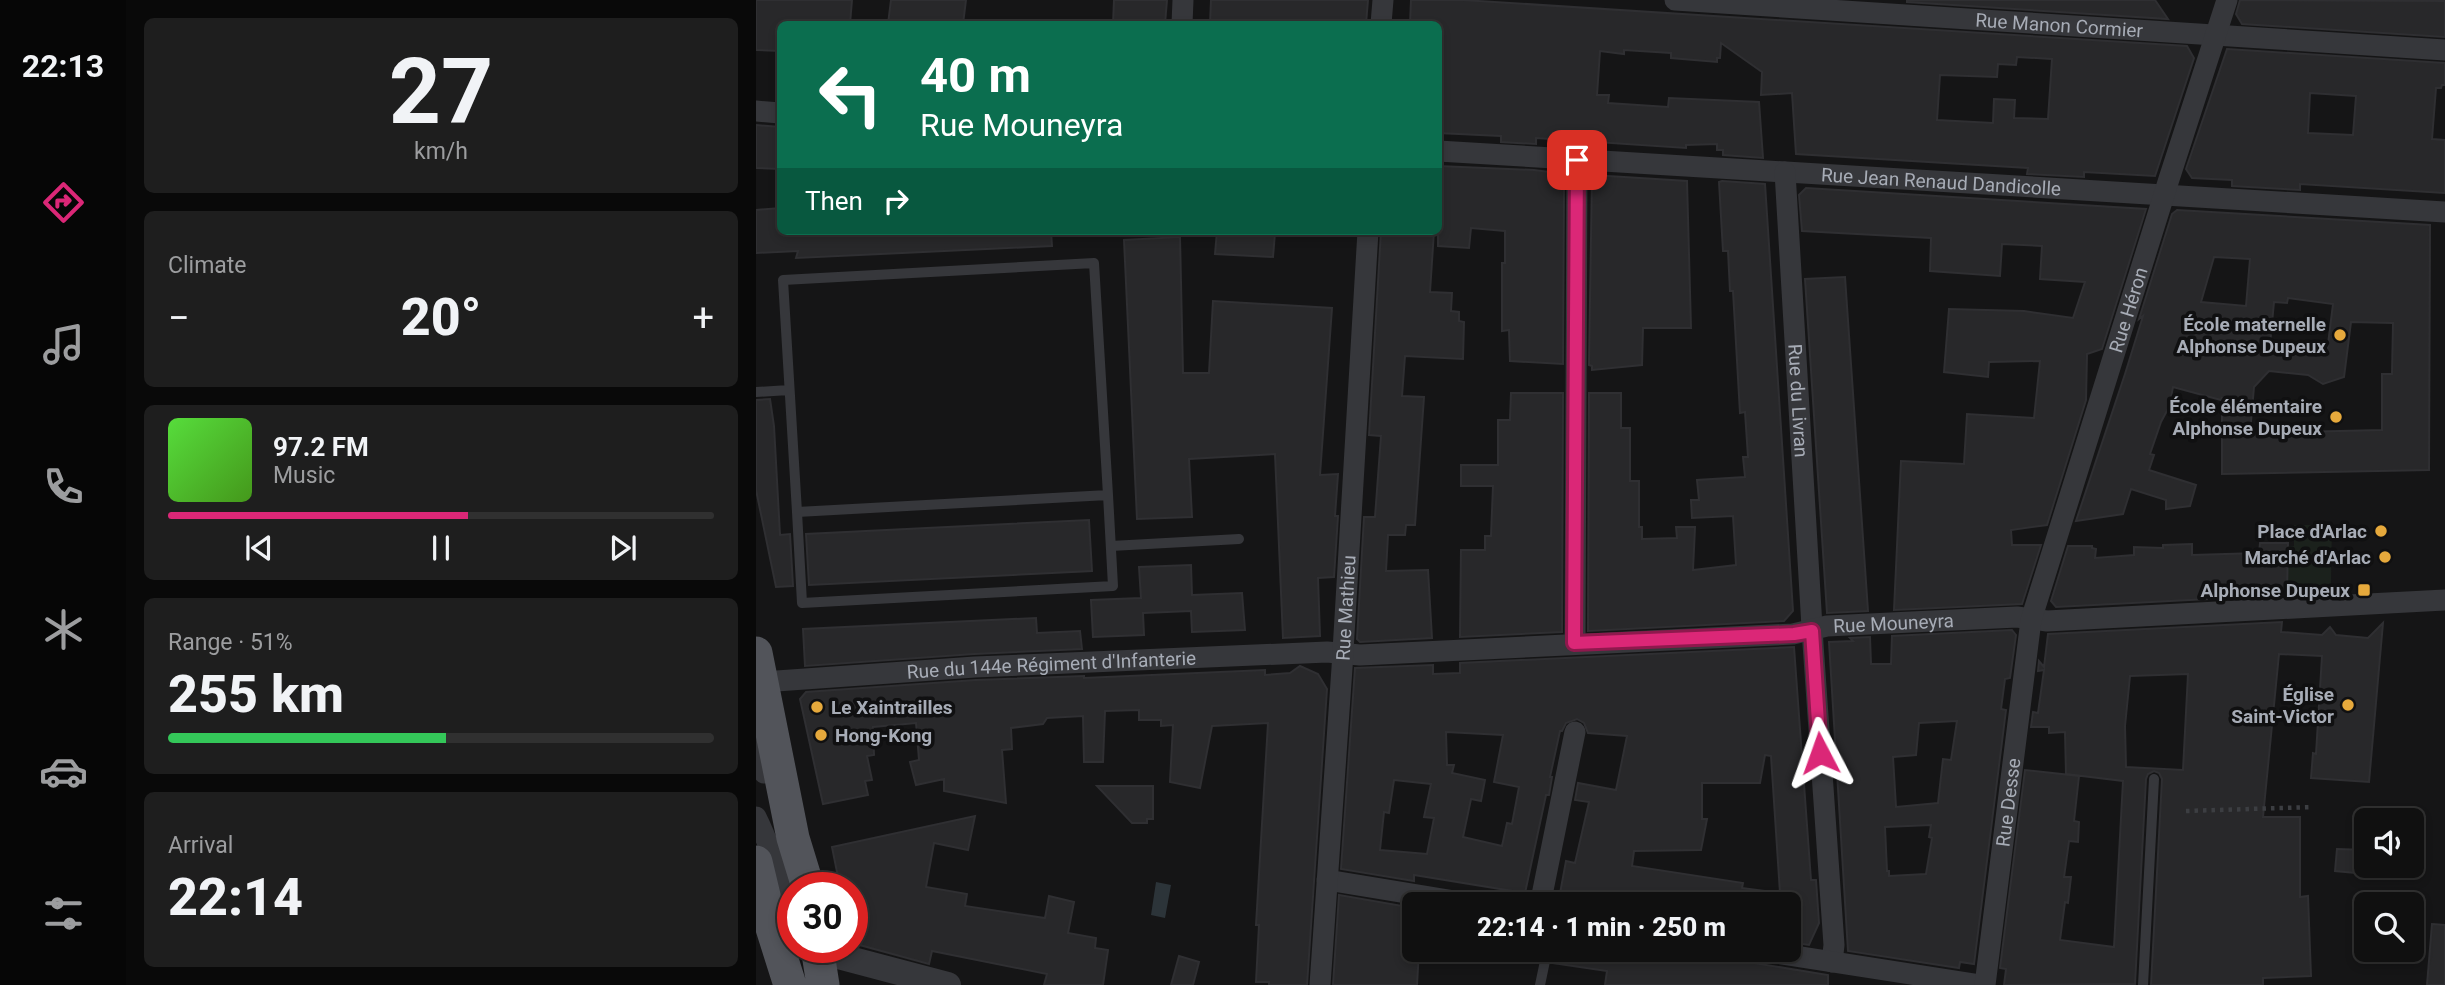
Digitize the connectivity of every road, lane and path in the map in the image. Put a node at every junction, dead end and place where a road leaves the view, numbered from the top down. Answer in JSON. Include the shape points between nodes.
{"nodes":[{"id":1,"x":1183,"y":0,"type":"edge"},
{"id":2,"x":1383,"y":0,"type":"edge"},
{"id":3,"x":1675,"y":0,"type":"edge"},
{"id":4,"x":2227,"y":0,"type":"edge"},
{"id":5,"x":1182,"y":21,"type":"edge"},
{"id":6,"x":1381,"y":21,"type":"edge"},
{"id":7,"x":2216,"y":35,"type":"junction"},
{"id":8,"x":2445,"y":50,"type":"edge"},
{"id":9,"x":756,"y":111,"type":"edge"},
{"id":10,"x":777,"y":113,"type":"edge"},
{"id":11,"x":1442,"y":151,"type":"edge"},
{"id":12,"x":1577,"y":160,"type":"junction"},
{"id":13,"x":1786,"y":172,"type":"junction"},
{"id":14,"x":2164,"y":194,"type":"junction"},
{"id":15,"x":2445,"y":212,"type":"edge"},
{"id":16,"x":1368,"y":235,"type":"edge"},
{"id":17,"x":789,"y":390,"type":"junction"},
{"id":18,"x":756,"y":392,"type":"edge"},
{"id":19,"x":1108,"y":495,"type":"junction"},
{"id":20,"x":797,"y":512,"type":"junction"},
{"id":21,"x":1239,"y":538,"type":"dead end"},
{"id":22,"x":1111,"y":546,"type":"junction"},
{"id":23,"x":2445,"y":600,"type":"edge"},
{"id":24,"x":2031,"y":620,"type":"junction"},
{"id":25,"x":1812,"y":631,"type":"junction"},
{"id":26,"x":1574,"y":643,"type":"junction"},
{"id":27,"x":1342,"y":653,"type":"junction"},
{"id":28,"x":758,"y":673,"type":"edge"},
{"id":29,"x":1575,"y":732,"type":"dead end"},
{"id":30,"x":756,"y":739,"type":"edge"},
{"id":31,"x":2154,"y":779,"type":"dead end"},
{"id":32,"x":2313,"y":807,"type":"dead end"},
{"id":33,"x":2186,"y":811,"type":"dead end"},
{"id":34,"x":756,"y":817,"type":"edge"},
{"id":35,"x":793,"y":838,"type":"junction"},
{"id":36,"x":756,"y":862,"type":"edge"},
{"id":37,"x":777,"y":872,"type":"edge"},
{"id":38,"x":803,"y":872,"type":"edge"},
{"id":39,"x":1327,"y":880,"type":"junction"},
{"id":40,"x":1402,"y":892,"type":"edge"},
{"id":41,"x":1543,"y":892,"type":"edge"},
{"id":42,"x":777,"y":898,"type":"edge"},
{"id":43,"x":1801,"y":957,"type":"edge"},
{"id":44,"x":1545,"y":962,"type":"edge"},
{"id":45,"x":1832,"y":962,"type":"junction"},
{"id":46,"x":793,"y":963,"type":"edge"},
{"id":47,"x":812,"y":963,"type":"edge"},
{"id":48,"x":865,"y":963,"type":"edge"},
{"id":49,"x":790,"y":985,"type":"edge"},
{"id":50,"x":823,"y":985,"type":"edge"},
{"id":51,"x":948,"y":985,"type":"edge"},
{"id":52,"x":1321,"y":985,"type":"edge"},
{"id":53,"x":1540,"y":985,"type":"edge"},
{"id":54,"x":1983,"y":985,"type":"edge"},
{"id":55,"x":2143,"y":985,"type":"edge"}],
"edges":[{"from":1,"to":5,"type":"street"},
{"from":2,"to":6,"type":"street"},
{"from":3,"to":7,"type":"street","name":"Rue Manon Cormier"},
{"from":4,"to":7,"type":"street","name":"Rue Héron"},
{"from":7,"to":8,"type":"street","name":"Rue Manon Cormier"},
{"from":7,"to":14,"type":"street","name":"Rue Héron"},
{"from":9,"to":10,"type":"street"},
{"from":11,"to":12,"type":"street","name":"Rue Jean Renaud Dandicolle"},
{"from":12,"to":13,"type":"street","name":"Rue Jean Renaud Dandicolle"},
{"from":12,"to":26,"type":"street"},
{"from":13,"to":14,"type":"street","name":"Rue Jean Renaud Dandicolle"},
{"from":13,"to":25,"type":"street","name":"Rue du Livran"},
{"from":14,"to":15,"type":"street","name":"Rue Jean Renaud Dandicolle"},
{"from":14,"to":24,"type":"street","name":"Rue Héron"},
{"from":16,"to":27,"type":"street","name":"Rue Mathieu"},
{"from":17,"to":18,"type":"lane"},
{"from":17,"to":19,"type":"lane","via":[[783,280],[1094,263]]},
{"from":17,"to":20,"type":"lane"},
{"from":19,"to":20,"type":"lane"},
{"from":19,"to":22,"type":"lane"},
{"from":20,"to":22,"type":"lane","via":[[802,603],[1113,586]]},
{"from":21,"to":22,"type":"lane"},
{"from":23,"to":24,"type":"street","name":"Rue Mouneyra"},
{"from":24,"to":25,"type":"street","name":"Rue Mouneyra","via":[[1827,626]]},
{"from":24,"to":54,"type":"street","name":"Rue Desse"},
{"from":25,"to":26,"type":"street","name":"Rue Mouneyra"},
{"from":25,"to":45,"type":"street","name":"Rue du Livran"},
{"from":26,"to":27,"type":"street","name":"Rue Mouneyra"},
{"from":27,"to":28,"type":"street","name":"Rue du 144e Régiment d'Infanterie"},
{"from":27,"to":39,"type":"street","name":"Rue Mathieu"},
{"from":28,"to":35,"type":"main road"},
{"from":29,"to":41,"type":"street"},
{"from":30,"to":35,"type":"street","via":[[766,783]]},
{"from":31,"to":55,"type":"lane"},
{"from":32,"to":33,"type":"path"},
{"from":34,"to":37,"type":"street"},
{"from":35,"to":38,"type":"main road"},
{"from":36,"to":42,"type":"main road"},
{"from":39,"to":40,"type":"street"},
{"from":39,"to":52,"type":"street","name":"Rue Mathieu"},
{"from":43,"to":45,"type":"street"},
{"from":44,"to":53,"type":"lane"},
{"from":45,"to":54,"type":"street"},
{"from":46,"to":49,"type":"main road"},
{"from":47,"to":50,"type":"main road"},
{"from":48,"to":51,"type":"street"}]}
